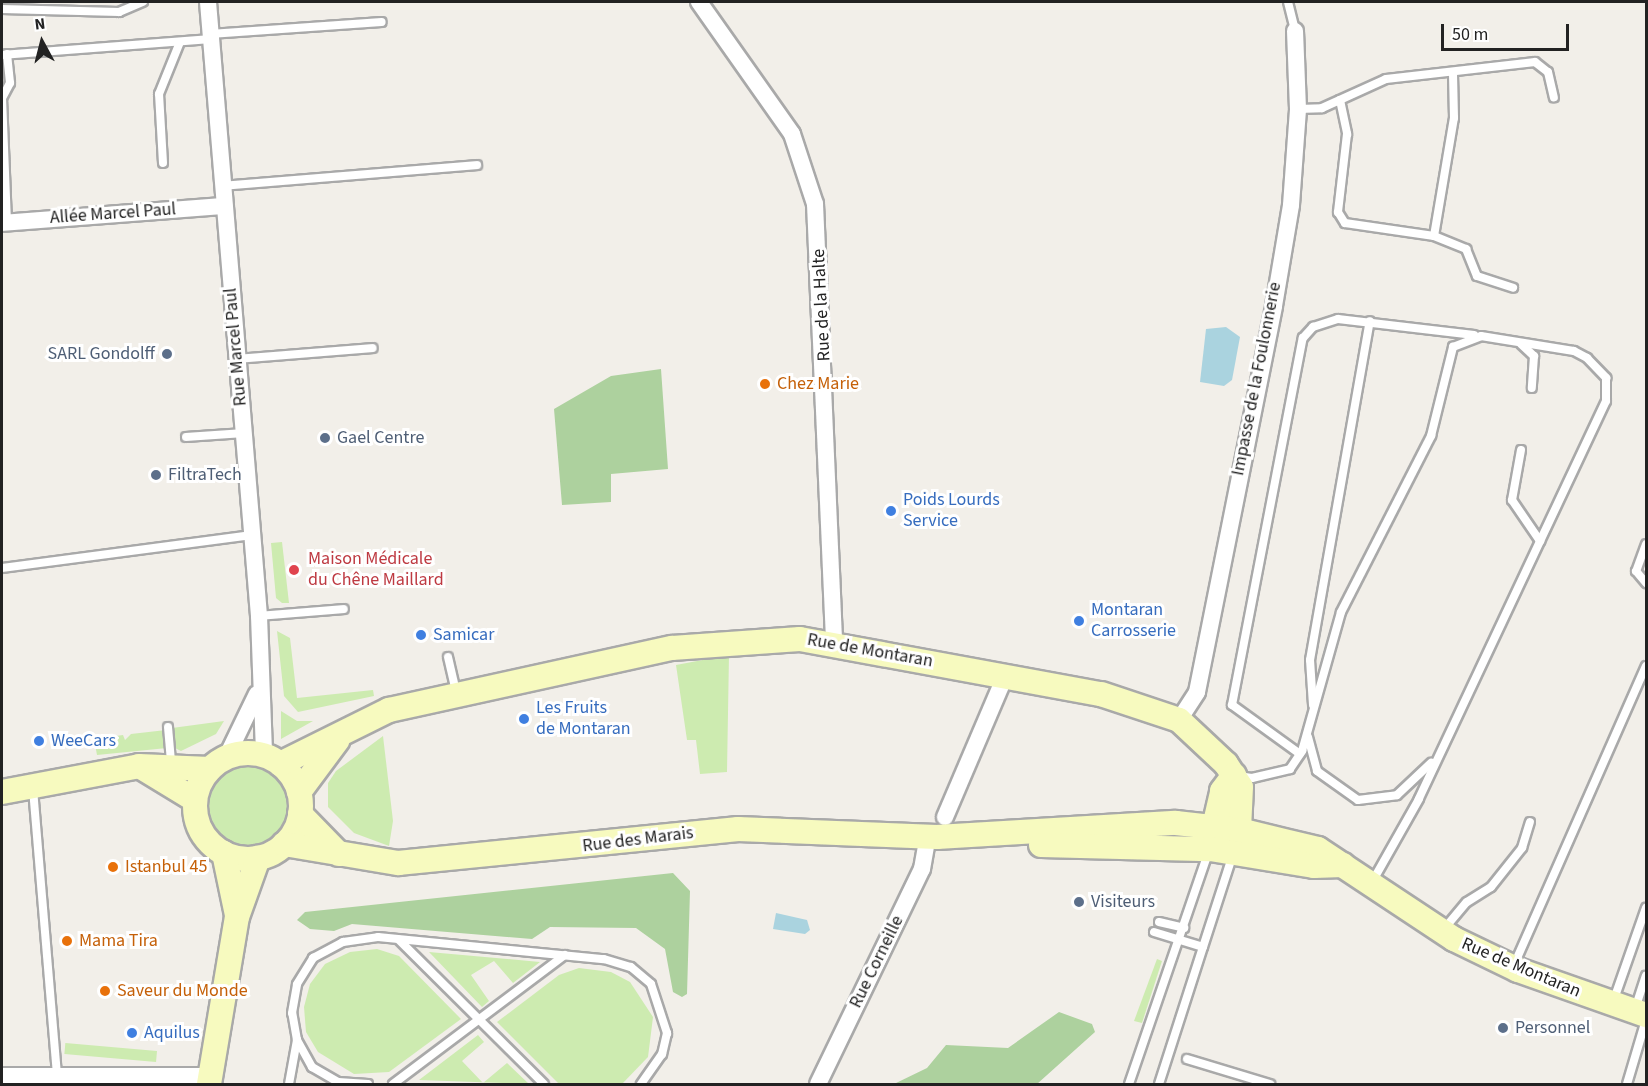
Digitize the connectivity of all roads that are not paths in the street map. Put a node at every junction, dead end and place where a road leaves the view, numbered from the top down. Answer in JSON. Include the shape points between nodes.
{"nodes":[{"id":1,"x":143,"y":2,"type":"edge"},
{"id":2,"x":208,"y":2,"type":"edge"},
{"id":3,"x":699,"y":2,"type":"edge"},
{"id":4,"x":1288,"y":2,"type":"edge"},
{"id":5,"x":2,"y":9,"type":"edge"},
{"id":6,"x":382,"y":22,"type":"dead end"},
{"id":7,"x":1295,"y":32,"type":"joint"},
{"id":8,"x":210,"y":37,"type":"junction"},
{"id":9,"x":180,"y":42,"type":"junction"},
{"id":10,"x":4,"y":55,"type":"edge"},
{"id":11,"x":1454,"y":73,"type":"junction"},
{"id":12,"x":1554,"y":98,"type":"dead end"},
{"id":13,"x":1340,"y":100,"type":"junction"},
{"id":14,"x":1298,"y":109,"type":"junction"},
{"id":15,"x":163,"y":163,"type":"dead end"},
{"id":16,"x":477,"y":165,"type":"dead end"},
{"id":17,"x":222,"y":186,"type":"junction"},
{"id":18,"x":224,"y":206,"type":"junction"},
{"id":19,"x":4,"y":223,"type":"edge"},
{"id":20,"x":1434,"y":236,"type":"junction"},
{"id":21,"x":1513,"y":288,"type":"dead end"},
{"id":22,"x":1370,"y":321,"type":"junction"},
{"id":23,"x":1481,"y":336,"type":"junction"},
{"id":24,"x":1518,"y":342,"type":"junction"},
{"id":25,"x":373,"y":348,"type":"dead end"},
{"id":26,"x":237,"y":359,"type":"junction"},
{"id":27,"x":1532,"y":388,"type":"dead end"},
{"id":28,"x":244,"y":433,"type":"junction"},
{"id":29,"x":186,"y":437,"type":"dead end"},
{"id":30,"x":1521,"y":450,"type":"dead end"},
{"id":31,"x":252,"y":535,"type":"junction"},
{"id":32,"x":1540,"y":541,"type":"junction"},
{"id":33,"x":1647,"y":544,"type":"edge"},
{"id":34,"x":2,"y":568,"type":"edge"},
{"id":35,"x":1647,"y":583,"type":"edge"},
{"id":36,"x":344,"y":609,"type":"dead end"},
{"id":37,"x":259,"y":616,"type":"junction"},
{"id":38,"x":834,"y":641,"type":"junction"},
{"id":39,"x":448,"y":657,"type":"dead end"},
{"id":40,"x":1647,"y":666,"type":"edge"},
{"id":41,"x":1005,"y":676,"type":"junction"},
{"id":42,"x":258,"y":693,"type":"junction"},
{"id":43,"x":456,"y":694,"type":"junction"},
{"id":44,"x":1313,"y":711,"type":"junction"},
{"id":45,"x":1179,"y":720,"type":"junction"},
{"id":46,"x":168,"y":727,"type":"dead end"},
{"id":47,"x":345,"y":732,"type":"junction"},
{"id":48,"x":1307,"y":734,"type":"junction"},
{"id":49,"x":1300,"y":754,"type":"junction"},
{"id":50,"x":272,"y":759,"type":"junction"},
{"id":51,"x":1435,"y":760,"type":"junction"},
{"id":52,"x":218,"y":763,"type":"junction"},
{"id":53,"x":171,"y":764,"type":"junction"},
{"id":54,"x":139,"y":766,"type":"junction"},
{"id":55,"x":1234,"y":775,"type":"junction"},
{"id":56,"x":33,"y":786,"type":"junction"},
{"id":57,"x":2,"y":792,"type":"edge"},
{"id":58,"x":195,"y":800,"type":"junction"},
{"id":59,"x":300,"y":803,"type":"junction"},
{"id":60,"x":1530,"y":822,"type":"dead end"},
{"id":61,"x":1176,"y":823,"type":"joint"},
{"id":62,"x":937,"y":830,"type":"junction"},
{"id":63,"x":1212,"y":838,"type":"junction"},
{"id":64,"x":1237,"y":840,"type":"junction"},
{"id":65,"x":284,"y":844,"type":"junction"},
{"id":66,"x":1172,"y":847,"type":"joint"},
{"id":67,"x":224,"y":853,"type":"junction"},
{"id":68,"x":339,"y":854,"type":"junction"},
{"id":69,"x":258,"y":858,"type":"junction"},
{"id":70,"x":1371,"y":882,"type":"junction"},
{"id":71,"x":1647,"y":908,"type":"edge"},
{"id":72,"x":237,"y":917,"type":"junction"},
{"id":73,"x":1159,"y":922,"type":"dead end"},
{"id":74,"x":1184,"y":928,"type":"junction"},
{"id":75,"x":1443,"y":931,"type":"junction"},
{"id":76,"x":1154,"y":932,"type":"dead end"},
{"id":77,"x":398,"y":939,"type":"junction"},
{"id":78,"x":1180,"y":940,"type":"junction"},
{"id":79,"x":1203,"y":948,"type":"junction"},
{"id":80,"x":565,"y":956,"type":"junction"},
{"id":81,"x":1512,"y":968,"type":"junction"},
{"id":82,"x":1647,"y":976,"type":"edge"},
{"id":83,"x":1635,"y":1013,"type":"edge"},
{"id":84,"x":480,"y":1021,"type":"junction"},
{"id":85,"x":297,"y":1040,"type":"junction"},
{"id":86,"x":1186,"y":1059,"type":"dead end"},
{"id":87,"x":2,"y":1076,"type":"edge"},
{"id":88,"x":57,"y":1076,"type":"junction"},
{"id":89,"x":210,"y":1080,"type":"edge"},
{"id":90,"x":289,"y":1084,"type":"edge"},
{"id":91,"x":368,"y":1084,"type":"edge"},
{"id":92,"x":393,"y":1084,"type":"edge"},
{"id":93,"x":544,"y":1084,"type":"edge"},
{"id":94,"x":642,"y":1084,"type":"edge"},
{"id":95,"x":818,"y":1084,"type":"edge"},
{"id":96,"x":1129,"y":1084,"type":"edge"},
{"id":97,"x":1160,"y":1084,"type":"edge"},
{"id":98,"x":1270,"y":1084,"type":"edge"},
{"id":99,"x":1627,"y":1084,"type":"edge"}],
"edges":[{"from":1,"to":5,"type":"lane","via":[[119,12]]},
{"from":2,"to":8,"type":"street","name":"Rue Marcel Paul"},
{"from":3,"to":38,"type":"street","name":"Rue de la Halte","via":[[792,134],[815,204]]},
{"from":4,"to":7,"type":"lane"},
{"from":6,"to":8,"type":"lane"},
{"from":7,"to":14,"type":"street","name":"Impasse de la Foulonnerie"},
{"from":8,"to":9,"type":"lane"},
{"from":8,"to":17,"type":"street","name":"Rue Marcel Paul"},
{"from":9,"to":10,"type":"lane"},
{"from":9,"to":15,"type":"lane","via":[[159,94]]},
{"from":10,"to":19,"type":"lane","via":[[9,83],[2,98]]},
{"from":11,"to":12,"type":"lane","via":[[1535,62],[1548,72]]},
{"from":11,"to":13,"type":"lane","via":[[1386,79]]},
{"from":11,"to":20,"type":"lane","via":[[1454,118]]},
{"from":13,"to":14,"type":"lane"},
{"from":13,"to":20,"type":"lane","via":[[1347,134],[1338,212],[1345,223]]},
{"from":14,"to":45,"type":"street","name":"Impasse de la Foulonnerie","via":[[1290,206],[1274,306],[1197,692]]},
{"from":16,"to":17,"type":"lane"},
{"from":17,"to":18,"type":"street","name":"Rue Marcel Paul"},
{"from":18,"to":19,"type":"street","name":"Allée Marcel Paul"},
{"from":18,"to":26,"type":"street","name":"Rue Marcel Paul"},
{"from":20,"to":21,"type":"lane","via":[[1466,249],[1477,276]]},
{"from":22,"to":23,"type":"lane"},
{"from":22,"to":44,"type":"lane","via":[[1310,660]]},
{"from":22,"to":49,"type":"lane","via":[[1327,321],[1303,338],[1235,680],[1232,705]]},
{"from":23,"to":24,"type":"lane"},
{"from":23,"to":44,"type":"lane","via":[[1465,340],[1448,357],[1431,436],[1341,612]]},
{"from":24,"to":27,"type":"lane","via":[[1534,356]]},
{"from":24,"to":32,"type":"lane","via":[[1574,351],[1598,367],[1608,389]]},
{"from":25,"to":26,"type":"lane"},
{"from":26,"to":28,"type":"street","name":"Rue Marcel Paul"},
{"from":28,"to":29,"type":"lane"},
{"from":28,"to":31,"type":"street","name":"Rue Marcel Paul"},
{"from":30,"to":32,"type":"lane","via":[[1512,500]]},
{"from":31,"to":34,"type":"lane"},
{"from":31,"to":37,"type":"street","name":"Rue Marcel Paul"},
{"from":32,"to":51,"type":"lane"},
{"from":33,"to":35,"type":"lane","via":[[1636,571]]},
{"from":36,"to":37,"type":"lane"},
{"from":37,"to":42,"type":"street","name":"Rue Marcel Paul"},
{"from":38,"to":41,"type":"street","name":"Rue de Montaran"},
{"from":38,"to":43,"type":"street","name":"Rue de Montaran","via":[[725,641]]},
{"from":39,"to":43,"type":"lane"},
{"from":40,"to":81,"type":"lane"},
{"from":41,"to":45,"type":"street","name":"Rue de Montaran","via":[[1101,694]]},
{"from":41,"to":62,"type":"street","name":"Rue Corneille"},
{"from":42,"to":50,"type":"street","name":"Rue Marcel Paul"},
{"from":42,"to":52,"type":"street","name":"Rue Marcel Paul"},
{"from":43,"to":47,"type":"street","name":"Rue de Montaran","via":[[389,710]]},
{"from":44,"to":48,"type":"lane"},
{"from":45,"to":55,"type":"street","name":"Rue de Montaran"},
{"from":46,"to":53,"type":"lane"},
{"from":47,"to":50,"type":"street","name":"Rue de Montaran"},
{"from":47,"to":59,"type":"street","name":"Rue de Montaran"},
{"from":48,"to":49,"type":"lane"},
{"from":48,"to":51,"type":"lane","via":[[1317,771],[1358,800],[1397,795]]},
{"from":49,"to":55,"type":"lane","via":[[1290,769],[1252,778]]},
{"from":50,"to":52,"type":"street","name":"Rue de Montaran"},
{"from":50,"to":59,"type":"street"},
{"from":51,"to":70,"type":"lane","via":[[1419,799]]},
{"from":52,"to":53,"type":"street","name":"Rue de Montaran"},
{"from":52,"to":58,"type":"street"},
{"from":53,"to":54,"type":"street","name":"Rue de Montaran"},
{"from":54,"to":56,"type":"street","name":"Rue de Montaran"},
{"from":54,"to":58,"type":"street"},
{"from":55,"to":63,"type":"street","via":[[1222,791]]},
{"from":55,"to":64,"type":"street","name":"Rue de Montaran","via":[[1243,794]]},
{"from":56,"to":57,"type":"street","name":"Rue de Montaran"},
{"from":56,"to":88,"type":"lane"},
{"from":58,"to":67,"type":"street","via":[[198,825]]},
{"from":59,"to":65,"type":"street","name":"Rue de Montaran"},
{"from":59,"to":68,"type":"street"},
{"from":60,"to":75,"type":"lane","via":[[1522,848],[1491,887],[1467,902]]},
{"from":61,"to":62,"type":"street","name":"Rue des Marais"},
{"from":61,"to":63,"type":"street","name":"Rue de Montaran"},
{"from":62,"to":66,"type":"street","name":"Rue des Marais","via":[[1003,844]]},
{"from":62,"to":68,"type":"street","name":"Rue des Marais","via":[[747,828],[430,862],[370,862]]},
{"from":62,"to":95,"type":"street","name":"Rue Corneille"},
{"from":63,"to":64,"type":"street","name":"Rue de Montaran"},
{"from":63,"to":66,"type":"street","name":"Rue de Montaran"},
{"from":63,"to":74,"type":"lane"},
{"from":64,"to":70,"type":"street","name":"Rue de Montaran","via":[[1318,849]]},
{"from":64,"to":79,"type":"lane"},
{"from":65,"to":68,"type":"street","name":"Rue des Marais"},
{"from":65,"to":69,"type":"street"},
{"from":67,"to":69,"type":"street"},
{"from":67,"to":72,"type":"street"},
{"from":69,"to":72,"type":"street"},
{"from":70,"to":75,"type":"street","name":"Rue de Montaran"},
{"from":71,"to":83,"type":"lane"},
{"from":72,"to":89,"type":"street"},
{"from":73,"to":74,"type":"lane"},
{"from":74,"to":78,"type":"lane"},
{"from":75,"to":81,"type":"street","name":"Rue de Montaran"},
{"from":76,"to":78,"type":"lane"},
{"from":77,"to":80,"type":"lane"},
{"from":77,"to":84,"type":"lane"},
{"from":77,"to":85,"type":"lane","via":[[343,942],[314,958],[297,984],[292,1013]]},
{"from":78,"to":79,"type":"lane"},
{"from":78,"to":96,"type":"lane"},
{"from":79,"to":97,"type":"lane"},
{"from":80,"to":84,"type":"lane"},
{"from":80,"to":94,"type":"lane","via":[[631,967],[651,984],[667,1032],[662,1054]]},
{"from":81,"to":83,"type":"street","name":"Rue de Montaran"},
{"from":82,"to":83,"type":"lane"},
{"from":83,"to":99,"type":"lane"},
{"from":84,"to":92,"type":"lane"},
{"from":84,"to":93,"type":"lane"},
{"from":85,"to":90,"type":"lane"},
{"from":85,"to":91,"type":"lane","via":[[312,1067],[338,1082]]},
{"from":86,"to":98,"type":"lane"},
{"from":87,"to":88,"type":"street"},
{"from":88,"to":89,"type":"street"}]}
